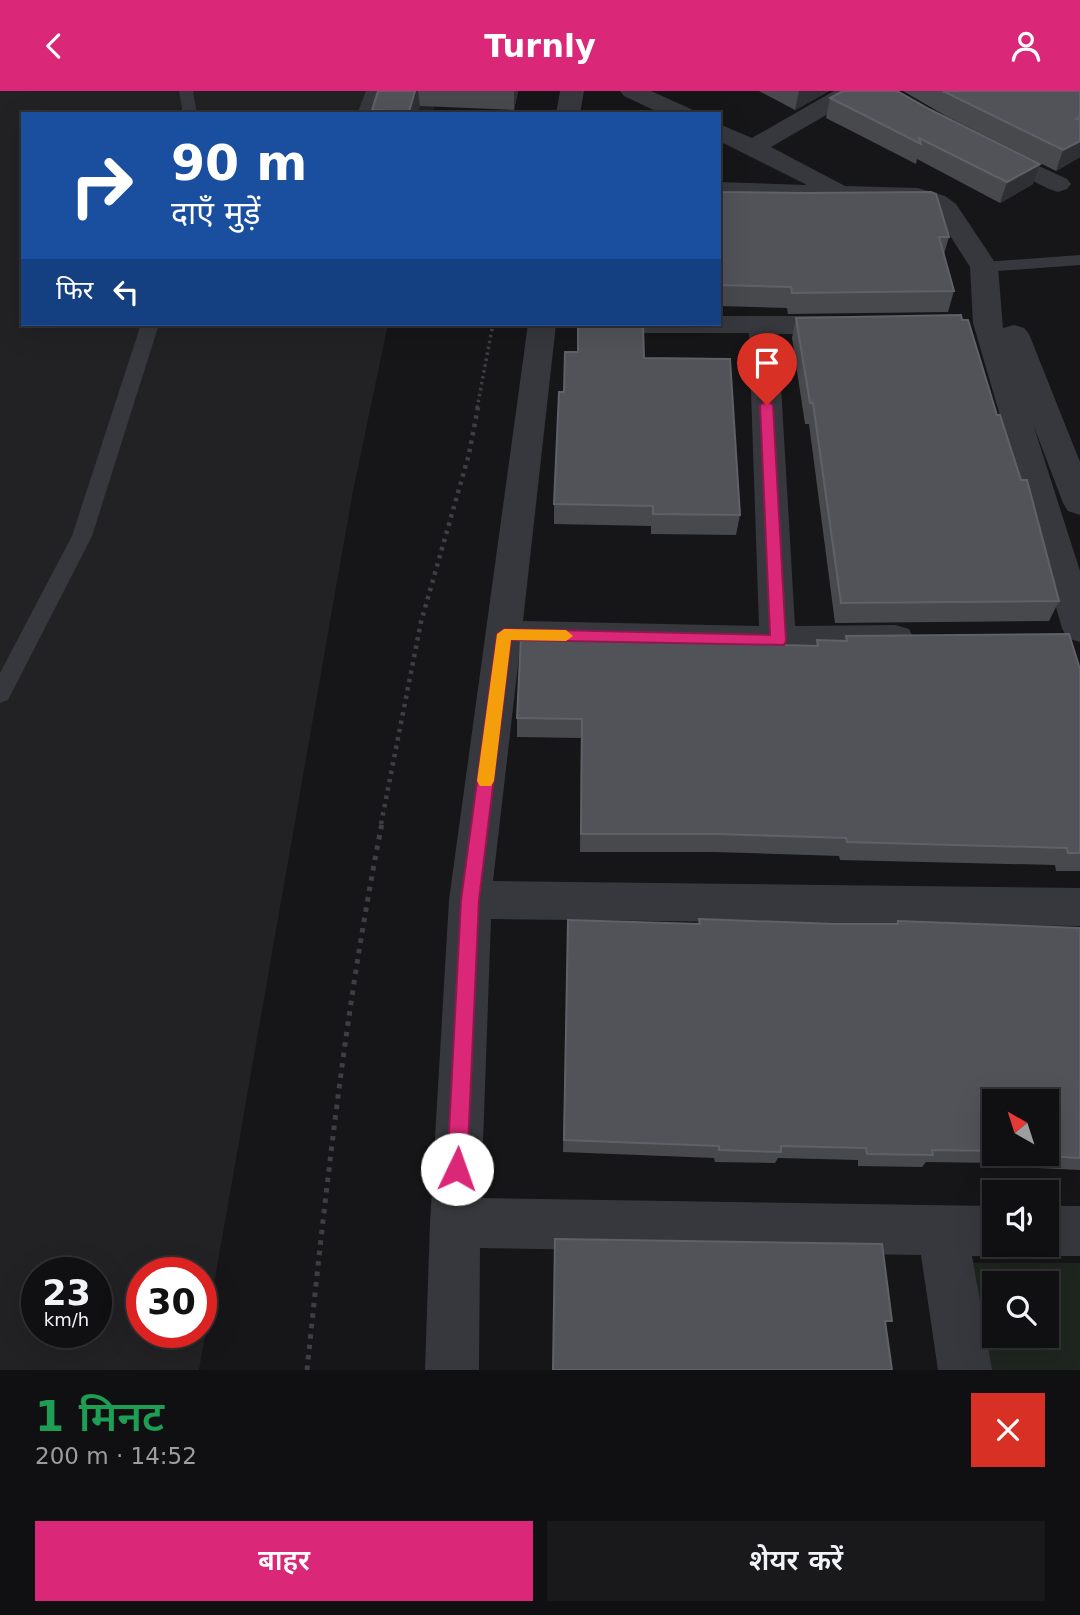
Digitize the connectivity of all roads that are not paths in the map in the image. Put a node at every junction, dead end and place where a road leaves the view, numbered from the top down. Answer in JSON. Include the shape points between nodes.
{"nodes":[{"id":1,"x":186,"y":91,"type":"edge"},
{"id":2,"x":373,"y":91,"type":"edge"},
{"id":3,"x":572,"y":91,"type":"edge"},
{"id":4,"x":632,"y":91,"type":"edge"},
{"id":5,"x":851,"y":91,"type":"edge"},
{"id":6,"x":190,"y":112,"type":"edge"},
{"id":7,"x":365,"y":112,"type":"edge"},
{"id":8,"x":568,"y":112,"type":"edge"},
{"id":9,"x":678,"y":112,"type":"edge"},
{"id":10,"x":721,"y":132,"type":"edge"},
{"id":11,"x":973,"y":142,"type":"edge"},
{"id":12,"x":754,"y":147,"type":"junction"},
{"id":13,"x":1058,"y":184,"type":"dead end"},
{"id":14,"x":721,"y":190,"type":"edge"},
{"id":15,"x":841,"y":191,"type":"junction"},
{"id":16,"x":1080,"y":246,"type":"edge"},
{"id":17,"x":1056,"y":260,"type":"junction"},
{"id":18,"x":1080,"y":260,"type":"edge"},
{"id":19,"x":984,"y":267,"type":"junction"},
{"id":20,"x":977,"y":316,"type":"junction"},
{"id":21,"x":875,"y":325,"type":"edge"},
{"id":22,"x":149,"y":326,"type":"edge"},
{"id":23,"x":542,"y":326,"type":"edge"},
{"id":24,"x":720,"y":326,"type":"edge"},
{"id":25,"x":763,"y":327,"type":"junction"},
{"id":26,"x":1080,"y":503,"type":"edge"},
{"id":27,"x":504,"y":634,"type":"junction"},
{"id":28,"x":1071,"y":634,"type":"edge"},
{"id":29,"x":929,"y":639,"type":"edge"},
{"id":30,"x":778,"y":641,"type":"junction"},
{"id":31,"x":0,"y":694,"type":"edge"},
{"id":32,"x":470,"y":900,"type":"junction"},
{"id":33,"x":1080,"y":907,"type":"edge"},
{"id":34,"x":455,"y":1223,"type":"junction"},
{"id":35,"x":942,"y":1230,"type":"junction"},
{"id":36,"x":982,"y":1231,"type":"edge"},
{"id":37,"x":1059,"y":1231,"type":"edge"},
{"id":38,"x":1080,"y":1231,"type":"edge"},
{"id":39,"x":452,"y":1370,"type":"edge"},
{"id":40,"x":965,"y":1370,"type":"edge"}],
"edges":[{"from":1,"to":6,"type":"lane"},
{"from":2,"to":7,"type":"lane"},
{"from":3,"to":8,"type":"street"},
{"from":4,"to":9,"type":"street"},
{"from":5,"to":12,"type":"street"},
{"from":10,"to":12,"type":"street"},
{"from":11,"to":13,"type":"street"},
{"from":12,"to":15,"type":"street"},
{"from":14,"to":15,"type":"street"},
{"from":15,"to":19,"type":"street","via":[[918,195],[936,202],[947,210]]},
{"from":16,"to":17,"type":"lane"},
{"from":17,"to":18,"type":"lane"},
{"from":17,"to":19,"type":"lane"},
{"from":19,"to":20,"type":"street"},
{"from":20,"to":26,"type":"street","via":[[1008,318]]},
{"from":20,"to":28,"type":"street"},
{"from":21,"to":25,"type":"street"},
{"from":22,"to":31,"type":"lane","via":[[82,536]]},
{"from":23,"to":27,"type":"street"},
{"from":24,"to":25,"type":"street"},
{"from":25,"to":30,"type":"street"},
{"from":27,"to":30,"type":"street"},
{"from":27,"to":32,"type":"street"},
{"from":29,"to":30,"type":"street"},
{"from":32,"to":33,"type":"street"},
{"from":32,"to":34,"type":"street"},
{"from":34,"to":35,"type":"street"},
{"from":34,"to":39,"type":"street"},
{"from":35,"to":36,"type":"street"},
{"from":35,"to":40,"type":"street"},
{"from":37,"to":38,"type":"street"}]}
